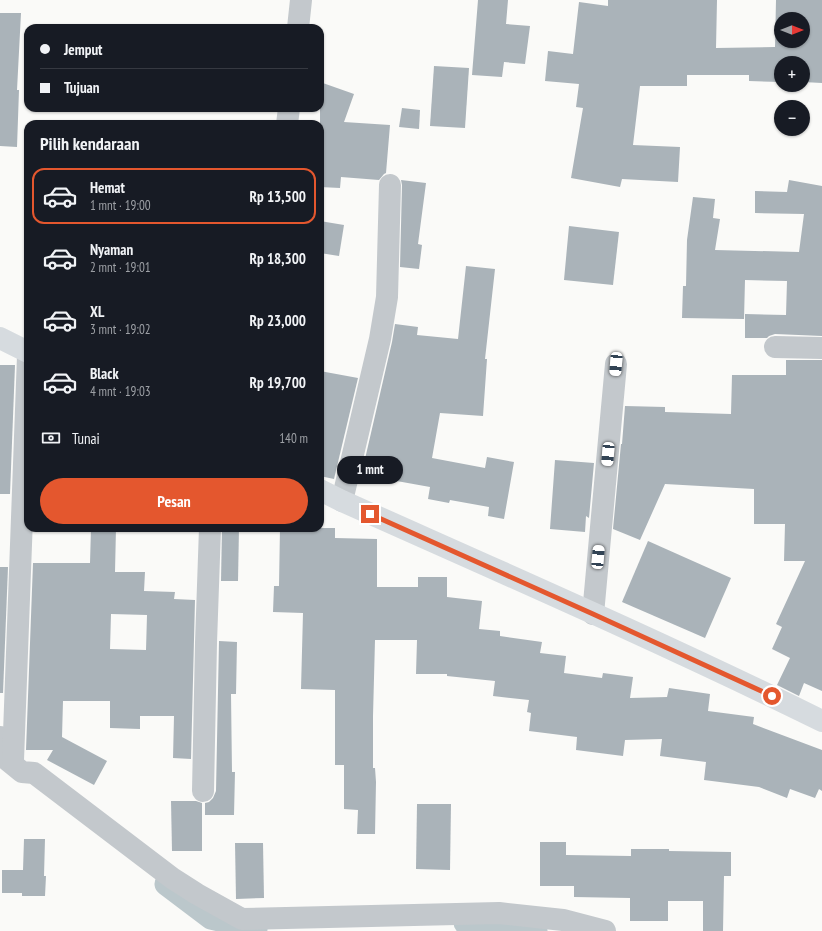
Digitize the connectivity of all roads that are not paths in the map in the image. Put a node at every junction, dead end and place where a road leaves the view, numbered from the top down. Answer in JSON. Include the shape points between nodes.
{"nodes":[{"id":1,"x":301,"y":0,"type":"edge"},
{"id":2,"x":298,"y":24,"type":"edge"},
{"id":3,"x":390,"y":186,"type":"dead end"},
{"id":4,"x":0,"y":338,"type":"edge"},
{"id":5,"x":775,"y":347,"type":"dead end"},
{"id":6,"x":822,"y":348,"type":"edge"},
{"id":7,"x":24,"y":350,"type":"edge"},
{"id":8,"x":616,"y":364,"type":"dead end"},
{"id":9,"x":24,"y":465,"type":"edge"},
{"id":10,"x":324,"y":492,"type":"edge"},
{"id":11,"x":342,"y":501,"type":"junction"},
{"id":12,"x":210,"y":532,"type":"edge"},
{"id":13,"x":593,"y":614,"type":"junction"},
{"id":14,"x":822,"y":721,"type":"edge"},
{"id":15,"x":0,"y":737,"type":"edge"},
{"id":16,"x":13,"y":766,"type":"junction"},
{"id":17,"x":203,"y":791,"type":"dead end"},
{"id":18,"x":237,"y":923,"type":"edge"},
{"id":19,"x":605,"y":931,"type":"edge"}],
"edges":[{"from":1,"to":2,"type":"street"},
{"from":3,"to":11,"type":"street","via":[[387,298],[380,340]]},
{"from":4,"to":7,"type":"main road"},
{"from":5,"to":6,"type":"street"},
{"from":8,"to":13,"type":"street"},
{"from":9,"to":16,"type":"street"},
{"from":10,"to":11,"type":"main road"},
{"from":11,"to":13,"type":"main road"},
{"from":12,"to":17,"type":"street"},
{"from":13,"to":14,"type":"main road"},
{"from":15,"to":16,"type":"street","via":[[6,760]]},
{"from":16,"to":18,"type":"street","via":[[22,772],[34,774],[172,878]]},
{"from":18,"to":19,"type":"street","via":[[499,913],[563,920]]}]}
